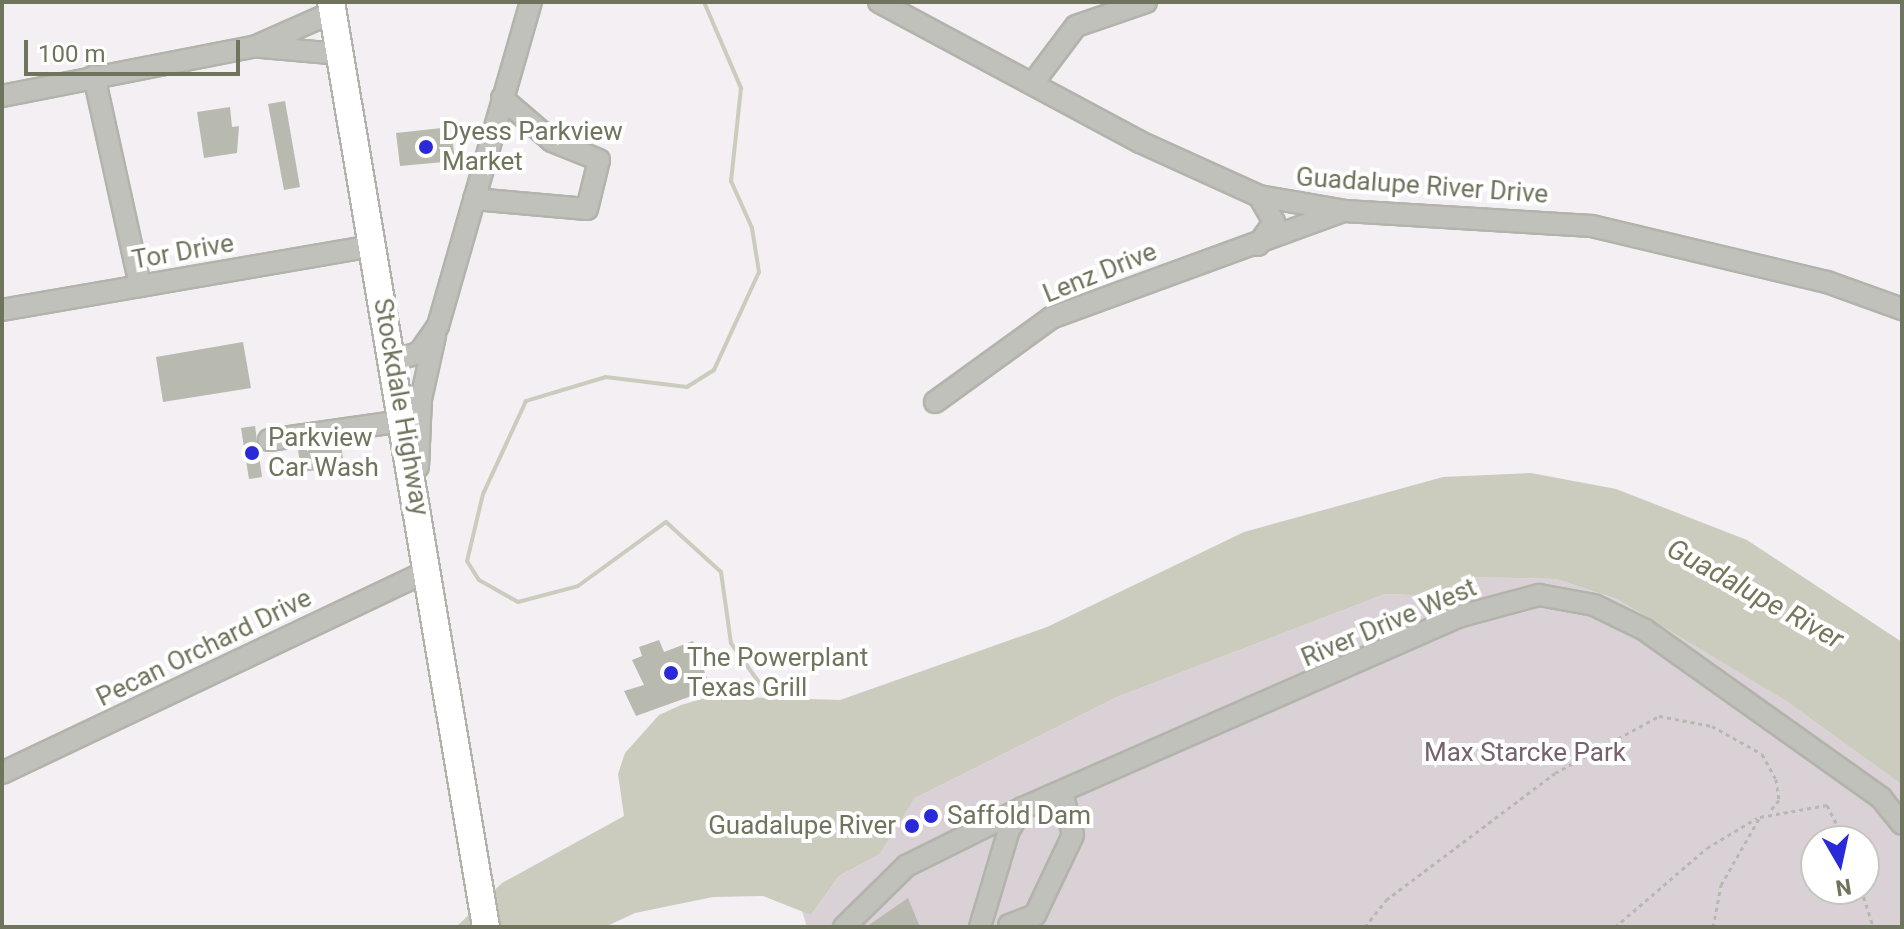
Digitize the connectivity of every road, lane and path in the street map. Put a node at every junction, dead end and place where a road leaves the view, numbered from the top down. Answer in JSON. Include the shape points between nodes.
{"nodes":[{"id":1,"x":531,"y":2,"type":"edge"},
{"id":2,"x":879,"y":2,"type":"edge"},
{"id":3,"x":1146,"y":2,"type":"edge"},
{"id":4,"x":332,"y":7,"type":"edge"},
{"id":5,"x":1101,"y":7,"type":"edge"},
{"id":6,"x":256,"y":46,"type":"junction"},
{"id":7,"x":340,"y":54,"type":"junction"},
{"id":8,"x":94,"y":76,"type":"junction"},
{"id":9,"x":1033,"y":83,"type":"junction"},
{"id":10,"x":2,"y":96,"type":"edge"},
{"id":11,"x":502,"y":98,"type":"junction"},
{"id":12,"x":1259,"y":196,"type":"junction"},
{"id":13,"x":474,"y":199,"type":"junction"},
{"id":14,"x":1345,"y":211,"type":"junction"},
{"id":15,"x":1258,"y":245,"type":"junction"},
{"id":16,"x":372,"y":246,"type":"junction"},
{"id":17,"x":140,"y":286,"type":"junction"},
{"id":18,"x":1902,"y":309,"type":"edge"},
{"id":19,"x":2,"y":310,"type":"edge"},
{"id":20,"x":438,"y":326,"type":"junction"},
{"id":21,"x":392,"y":361,"type":"junction"},
{"id":22,"x":935,"y":402,"type":"dead end"},
{"id":23,"x":403,"y":421,"type":"junction"},
{"id":24,"x":269,"y":440,"type":"dead end"},
{"id":25,"x":419,"y":511,"type":"junction"},
{"id":26,"x":428,"y":571,"type":"junction"},
{"id":27,"x":2,"y":773,"type":"edge"},
{"id":28,"x":1062,"y":792,"type":"junction"},
{"id":29,"x":1023,"y":808,"type":"junction"},
{"id":30,"x":1770,"y":811,"type":"junction"},
{"id":31,"x":1760,"y":817,"type":"junction"},
{"id":32,"x":1902,"y":824,"type":"edge"},
{"id":33,"x":1837,"y":825,"type":"edge"},
{"id":34,"x":1866,"y":905,"type":"edge"},
{"id":35,"x":1009,"y":925,"type":"dead end"},
{"id":36,"x":486,"y":927,"type":"edge"},
{"id":37,"x":844,"y":927,"type":"edge"},
{"id":38,"x":980,"y":927,"type":"edge"},
{"id":39,"x":1365,"y":927,"type":"edge"},
{"id":40,"x":1615,"y":927,"type":"edge"},
{"id":41,"x":1713,"y":927,"type":"edge"},
{"id":42,"x":1873,"y":927,"type":"edge"}],
"edges":[{"from":1,"to":11,"type":"street"},
{"from":2,"to":9,"type":"street","name":"Guadalupe River Drive"},
{"from":3,"to":5,"type":"street"},
{"from":4,"to":6,"type":"street"},
{"from":4,"to":7,"type":"main road","name":"Stockdale Highway"},
{"from":5,"to":9,"type":"street","via":[[1056,44]]},
{"from":6,"to":7,"type":"street"},
{"from":6,"to":8,"type":"street"},
{"from":7,"to":16,"type":"main road","name":"Stockdale Highway"},
{"from":8,"to":10,"type":"street"},
{"from":8,"to":17,"type":"street"},
{"from":9,"to":12,"type":"street","name":"Guadalupe River Drive"},
{"from":11,"to":13,"type":"street"},
{"from":11,"to":13,"type":"street","via":[[552,141],[599,160],[587,209]]},
{"from":12,"to":14,"type":"street","name":"Guadalupe River Drive"},
{"from":12,"to":15,"type":"street","via":[[1274,222]]},
{"from":13,"to":20,"type":"street"},
{"from":14,"to":15,"type":"street","name":"Lenz Drive"},
{"from":14,"to":18,"type":"street","name":"Guadalupe River Drive","via":[[1592,226],[1827,282]]},
{"from":15,"to":22,"type":"street","name":"Lenz Drive","via":[[1051,318]]},
{"from":16,"to":17,"type":"street","name":"Tor Drive"},
{"from":16,"to":21,"type":"main road","name":"Stockdale Highway"},
{"from":17,"to":19,"type":"street","name":"Tor Drive"},
{"from":20,"to":21,"type":"street","via":[[419,353]]},
{"from":20,"to":25,"type":"street","via":[[421,399]]},
{"from":21,"to":23,"type":"main road","name":"Stockdale Highway"},
{"from":23,"to":24,"type":"street"},
{"from":23,"to":25,"type":"main road","name":"Stockdale Highway"},
{"from":25,"to":26,"type":"main road","name":"Stockdale Highway"},
{"from":26,"to":27,"type":"street","name":"Pecan Orchard Drive"},
{"from":26,"to":36,"type":"main road","name":"Stockdale Highway"},
{"from":28,"to":29,"type":"street","name":"River Drive West"},
{"from":28,"to":32,"type":"street","name":"River Drive West","via":[[1461,616],[1539,595],[1594,605],[1645,630],[1881,798]]},
{"from":28,"to":35,"type":"street","via":[[1073,835],[1035,915]]},
{"from":29,"to":37,"type":"street","name":"River Drive West","via":[[906,866]]},
{"from":29,"to":38,"type":"street","via":[[1009,830]]},
{"from":30,"to":31,"type":"path"},
{"from":30,"to":33,"type":"path","via":[[1827,805]]},
{"from":30,"to":39,"type":"path","via":[[1779,800],[1776,779],[1762,754],[1712,726],[1659,716],[1555,773],[1386,900]]},
{"from":31,"to":40,"type":"path","via":[[1707,848]]},
{"from":31,"to":41,"type":"path","via":[[1718,893]]},
{"from":34,"to":42,"type":"path"}]}
